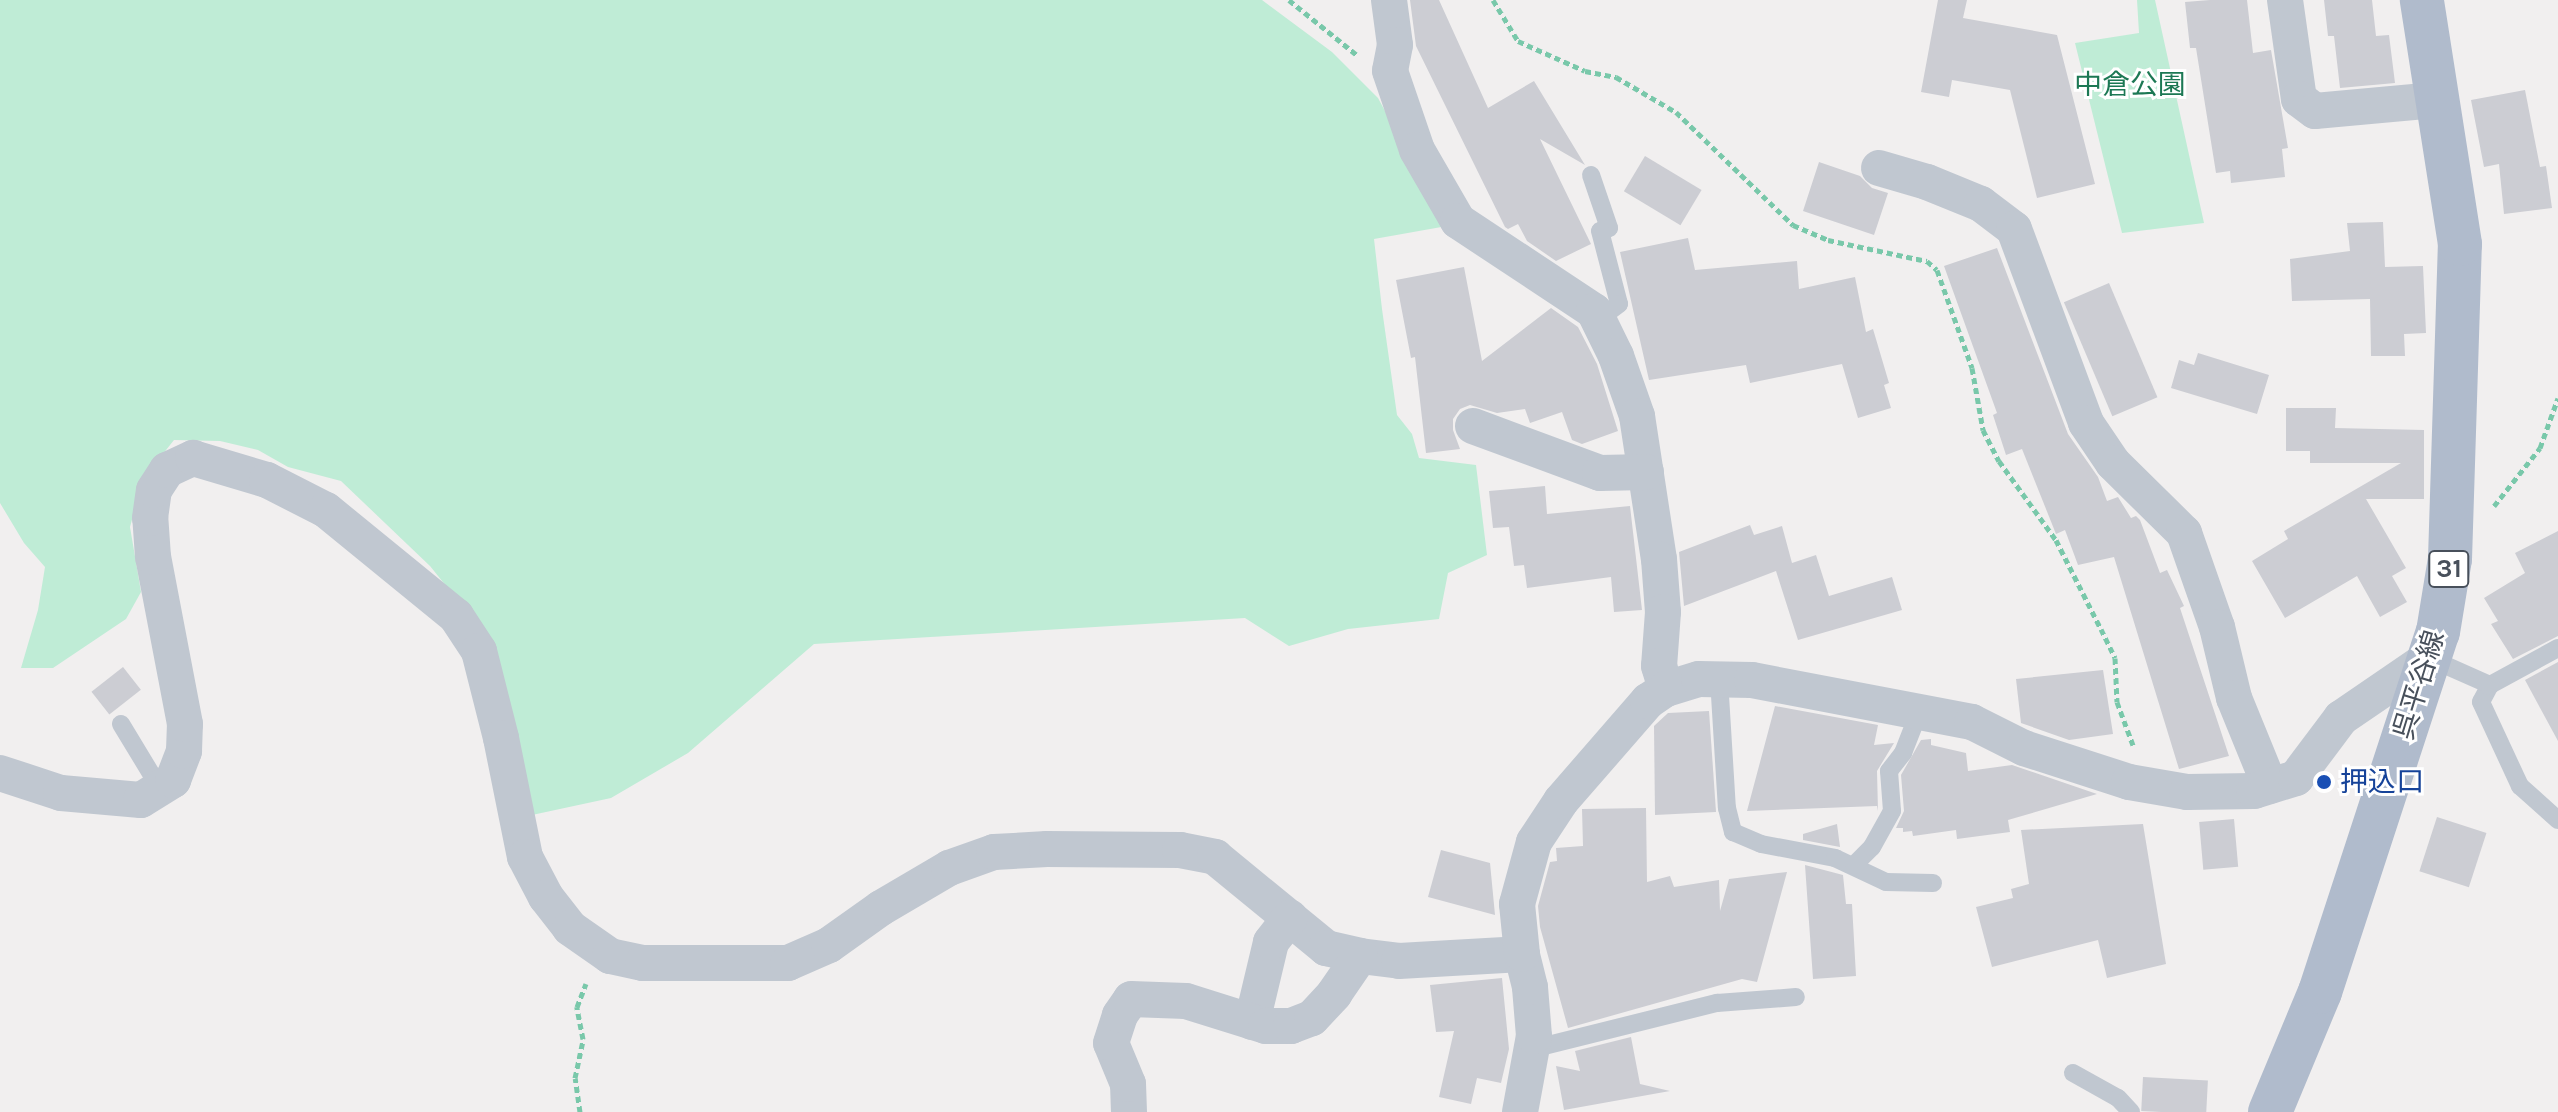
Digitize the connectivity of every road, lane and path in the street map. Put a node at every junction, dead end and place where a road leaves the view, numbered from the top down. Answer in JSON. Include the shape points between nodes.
{"nodes":[{"id":1,"x":1289,"y":0,"type":"edge"},
{"id":2,"x":1389,"y":0,"type":"edge"},
{"id":3,"x":1493,"y":0,"type":"edge"},
{"id":4,"x":2285,"y":0,"type":"edge"},
{"id":5,"x":2422,"y":0,"type":"edge"},
{"id":6,"x":1390,"y":71,"type":"junction"},
{"id":7,"x":2436,"y":100,"type":"junction"},
{"id":8,"x":1879,"y":168,"type":"dead end"},
{"id":9,"x":1591,"y":175,"type":"dead end"},
{"id":10,"x":1598,"y":320,"type":"junction"},
{"id":11,"x":2558,"y":398,"type":"edge"},
{"id":12,"x":1473,"y":426,"type":"dead end"},
{"id":13,"x":1646,"y":472,"type":"junction"},
{"id":14,"x":2450,"y":559,"type":"junction"},
{"id":15,"x":2558,"y":648,"type":"edge"},
{"id":16,"x":2429,"y":658,"type":"junction"},
{"id":17,"x":1719,"y":679,"type":"junction"},
{"id":18,"x":2490,"y":685,"type":"junction"},
{"id":19,"x":1666,"y":689,"type":"junction"},
{"id":20,"x":1919,"y":712,"type":"junction"},
{"id":21,"x":121,"y":724,"type":"dead end"},
{"id":22,"x":0,"y":773,"type":"edge"},
{"id":23,"x":2151,"y":786,"type":"junction"},
{"id":24,"x":2270,"y":786,"type":"junction"},
{"id":25,"x":161,"y":790,"type":"junction"},
{"id":26,"x":2558,"y":820,"type":"edge"},
{"id":27,"x":1854,"y":865,"type":"junction"},
{"id":28,"x":1933,"y":883,"type":"dead end"},
{"id":29,"x":1290,"y":918,"type":"junction"},
{"id":30,"x":1522,"y":954,"type":"junction"},
{"id":31,"x":610,"y":956,"type":"junction"},
{"id":32,"x":1360,"y":956,"type":"junction"},
{"id":33,"x":1796,"y":997,"type":"dead end"},
{"id":34,"x":1252,"y":1022,"type":"junction"},
{"id":35,"x":1532,"y":1049,"type":"junction"},
{"id":36,"x":2073,"y":1073,"type":"dead end"},
{"id":37,"x":580,"y":1112,"type":"edge"},
{"id":38,"x":1129,"y":1112,"type":"edge"},
{"id":39,"x":1520,"y":1112,"type":"edge"},
{"id":40,"x":2131,"y":1112,"type":"edge"},
{"id":41,"x":2270,"y":1112,"type":"edge"}],
"edges":[{"from":1,"to":6,"type":"path","via":[[1354,53]]},
{"from":2,"to":6,"type":"street","via":[[1395,45]]},
{"from":3,"to":23,"type":"path","via":[[1518,41],[1585,71],[1616,77],[1676,112],[1793,225],[1828,240],[1927,261],[1937,270],[1972,368],[1983,430],[2056,540],[2115,658],[2117,702]]},
{"from":4,"to":7,"type":"street","via":[[2299,99],[2315,111]]},
{"from":5,"to":7,"type":"main road","name":"呉平谷線","number":"31"},
{"from":6,"to":10,"type":"street","via":[[1417,150],[1458,221],[1594,311]]},
{"from":7,"to":14,"type":"main road","name":"呉平谷線","number":"31","via":[[2460,244]]},
{"from":8,"to":24,"type":"street","via":[[1981,204],[2014,229],[2086,423],[2113,463],[2184,533],[2217,627],[2234,698]]},
{"from":9,"to":10,"type":"lane","via":[[1609,228],[1600,231],[1619,304]]},
{"from":10,"to":13,"type":"street","via":[[1637,416]]},
{"from":11,"to":14,"type":"path","via":[[2540,448]]},
{"from":12,"to":13,"type":"street","via":[[1600,473]]},
{"from":13,"to":19,"type":"street","via":[[1659,559],[1659,666]]},
{"from":14,"to":16,"type":"main road","name":"呉平谷線","number":"31"},
{"from":15,"to":18,"type":"lane"},
{"from":16,"to":18,"type":"lane"},
{"from":16,"to":24,"type":"street","via":[[2341,718],[2296,778]]},
{"from":16,"to":41,"type":"main road","name":"呉平谷線","number":"31","via":[[2320,992]]},
{"from":17,"to":19,"type":"street"},
{"from":17,"to":20,"type":"street","via":[[1752,680]]},
{"from":17,"to":27,"type":"lane","via":[[1733,832],[1761,844]]},
{"from":18,"to":26,"type":"lane","via":[[2481,702],[2520,786]]},
{"from":19,"to":30,"type":"street","via":[[1648,701],[1561,801],[1534,842],[1517,904]]},
{"from":20,"to":23,"type":"street","via":[[1972,722],[2024,748]]},
{"from":20,"to":27,"type":"lane","via":[[1903,753],[1889,771],[1892,811],[1872,847]]},
{"from":21,"to":25,"type":"lane"},
{"from":22,"to":25,"type":"street","via":[[61,793],[141,800]]},
{"from":23,"to":24,"type":"street","via":[[2187,792]]},
{"from":25,"to":31,"type":"street","via":[[180,768],[185,724],[150,518],[154,490],[167,470],[193,458],[267,480],[326,510],[456,616],[479,651],[525,857],[570,928]]},
{"from":27,"to":28,"type":"lane","via":[[1886,882]]},
{"from":29,"to":31,"type":"street","via":[[1215,857],[1180,850],[1047,849],[994,852],[949,868],[829,945],[788,963],[643,963]]},
{"from":29,"to":32,"type":"street","via":[[1326,948]]},
{"from":29,"to":34,"type":"street","via":[[1271,942]]},
{"from":30,"to":32,"type":"street","via":[[1399,961]]},
{"from":30,"to":35,"type":"street","via":[[1530,987]]},
{"from":31,"to":37,"type":"path","via":[[587,982],[577,1007],[583,1039],[575,1078]]},
{"from":32,"to":34,"type":"street","via":[[1312,1018],[1291,1026]]},
{"from":33,"to":35,"type":"lane","via":[[1717,1003]]},
{"from":34,"to":38,"type":"street","via":[[1186,1001],[1131,999],[1111,1043],[1128,1084]]},
{"from":35,"to":39,"type":"street"},
{"from":36,"to":40,"type":"lane","via":[[2118,1098]]}]}
